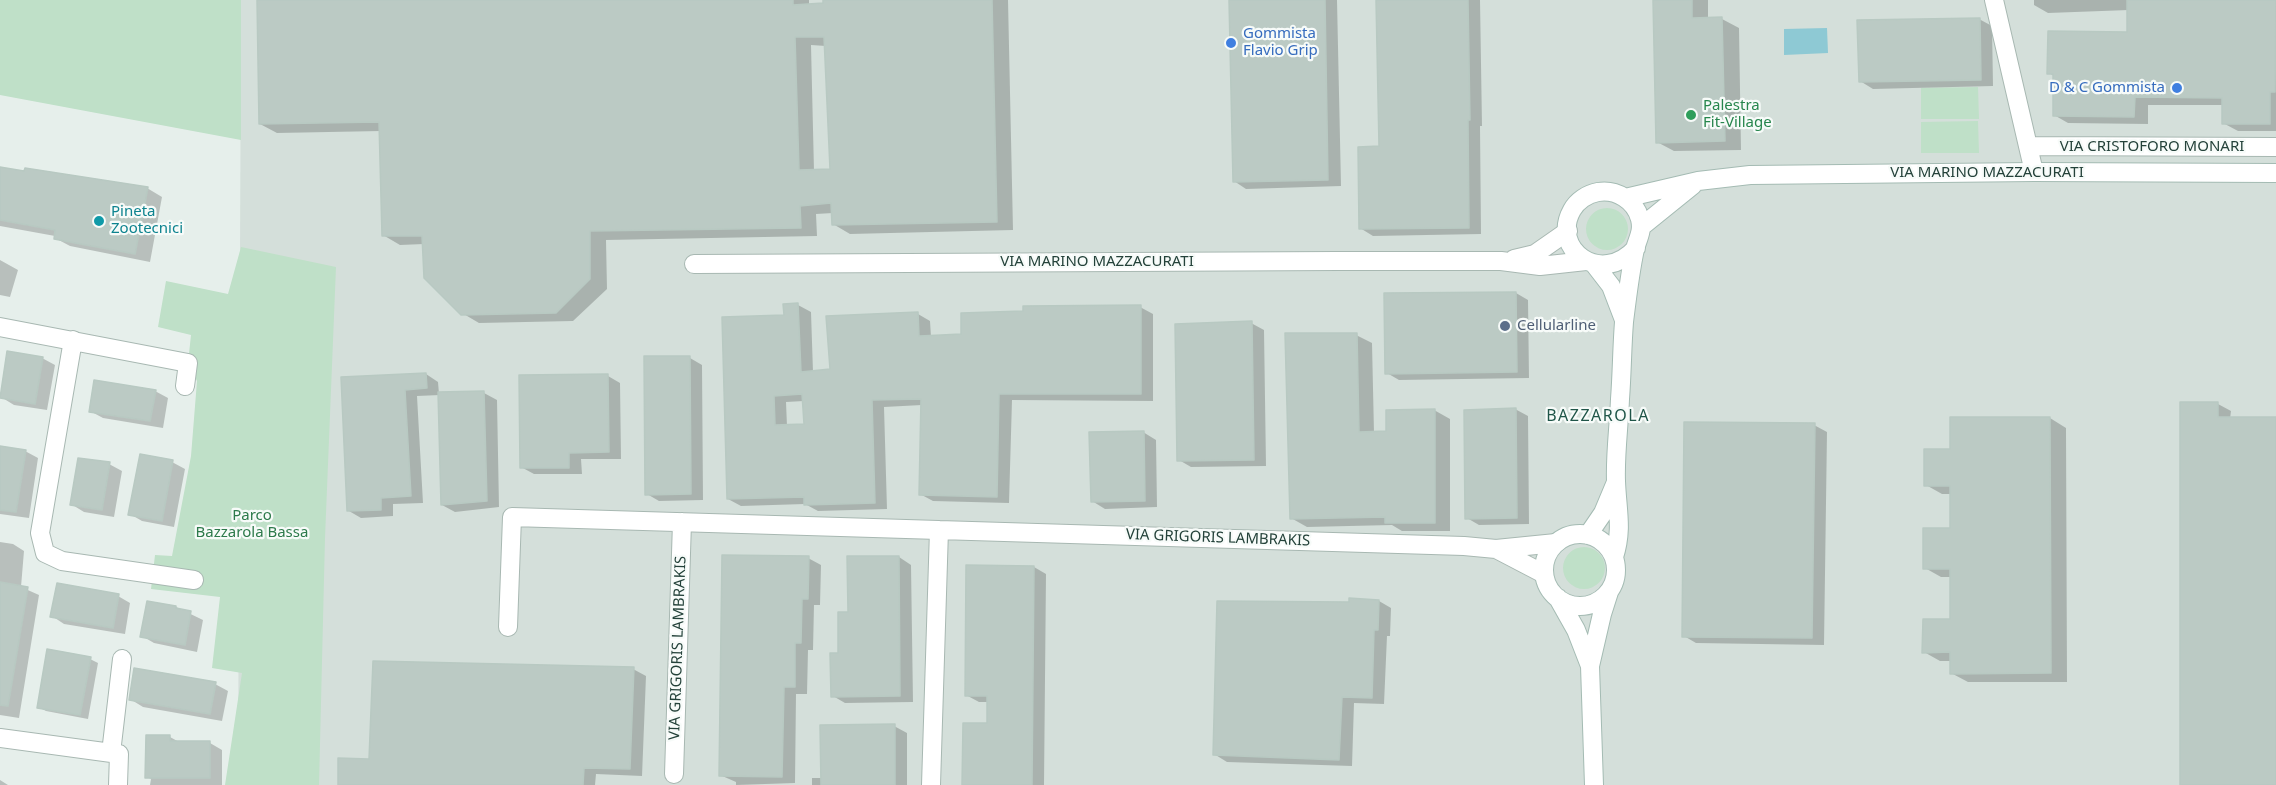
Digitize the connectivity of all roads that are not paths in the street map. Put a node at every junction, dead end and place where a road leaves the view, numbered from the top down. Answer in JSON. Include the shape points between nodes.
{"nodes":[{"id":1,"x":1994,"y":0,"type":"edge"},
{"id":2,"x":2028,"y":146,"type":"junction"},
{"id":3,"x":2276,"y":147,"type":"edge"},
{"id":4,"x":2034,"y":172,"type":"junction"},
{"id":5,"x":2276,"y":173,"type":"edge"},
{"id":6,"x":1698,"y":181,"type":"junction"},
{"id":7,"x":1625,"y":198,"type":"junction"},
{"id":8,"x":1641,"y":227,"type":"junction"},
{"id":9,"x":1568,"y":231,"type":"junction"},
{"id":10,"x":1636,"y":248,"type":"junction"},
{"id":11,"x":1501,"y":261,"type":"junction"},
{"id":12,"x":1590,"y":262,"type":"junction"},
{"id":13,"x":694,"y":264,"type":"dead end"},
{"id":14,"x":1624,"y":321,"type":"junction"},
{"id":15,"x":0,"y":327,"type":"edge"},
{"id":16,"x":73,"y":340,"type":"junction"},
{"id":17,"x":185,"y":386,"type":"dead end"},
{"id":18,"x":1616,"y":481,"type":"junction"},
{"id":19,"x":682,"y":522,"type":"junction"},
{"id":20,"x":939,"y":530,"type":"junction"},
{"id":21,"x":1588,"y":535,"type":"junction"},
{"id":22,"x":1556,"y":543,"type":"junction"},
{"id":23,"x":1496,"y":549,"type":"junction"},
{"id":24,"x":1614,"y":557,"type":"junction"},
{"id":25,"x":1544,"y":574,"type":"junction"},
{"id":26,"x":194,"y":580,"type":"dead end"},
{"id":27,"x":1609,"y":591,"type":"junction"},
{"id":28,"x":1558,"y":598,"type":"junction"},
{"id":29,"x":508,"y":627,"type":"dead end"},
{"id":30,"x":122,"y":659,"type":"dead end"},
{"id":31,"x":1590,"y":666,"type":"junction"},
{"id":32,"x":0,"y":738,"type":"edge"},
{"id":33,"x":111,"y":753,"type":"junction"},
{"id":34,"x":674,"y":774,"type":"dead end"},
{"id":35,"x":118,"y":785,"type":"edge"},
{"id":36,"x":931,"y":785,"type":"edge"},
{"id":37,"x":1594,"y":785,"type":"edge"}],
"edges":[{"from":1,"to":2,"type":"street"},
{"from":2,"to":3,"type":"street","name":"VIA CRISTOFORO MONARI"},
{"from":2,"to":4,"type":"street"},
{"from":4,"to":5,"type":"street","name":"VIA MARINO MAZZACURATI"},
{"from":4,"to":6,"type":"street","name":"VIA MARINO MAZZACURATI","via":[[1750,175]]},
{"from":6,"to":7,"type":"street","name":"VIA MARINO MAZZACURATI"},
{"from":6,"to":8,"type":"street"},
{"from":7,"to":8,"type":"street","via":[[1634,206]]},
{"from":7,"to":9,"type":"street","name":"VIA MARINO MAZZACURATI","via":[[1607,192],[1587,195],[1572,210]]},
{"from":8,"to":10,"type":"street"},
{"from":9,"to":11,"type":"street","name":"VIA MARINO MAZZACURATI","via":[[1535,254]]},
{"from":9,"to":12,"type":"street","via":[[1574,248]]},
{"from":10,"to":12,"type":"street","name":"VIA MARINO MAZZACURATI","via":[[1618,263]]},
{"from":10,"to":14,"type":"street"},
{"from":11,"to":12,"type":"street","name":"VIA MARINO MAZZACURATI","via":[[1539,266]]},
{"from":11,"to":13,"type":"street","name":"VIA MARINO MAZZACURATI"},
{"from":12,"to":14,"type":"street","via":[[1611,286]]},
{"from":14,"to":18,"type":"street"},
{"from":15,"to":16,"type":"street"},
{"from":16,"to":17,"type":"street","via":[[188,363]]},
{"from":16,"to":26,"type":"street","via":[[40,533],[45,553],[62,561]]},
{"from":18,"to":21,"type":"street","via":[[1603,513]]},
{"from":18,"to":24,"type":"street","via":[[1621,520]]},
{"from":19,"to":20,"type":"street","name":"VIA GRIGORIS LAMBRAKIS"},
{"from":19,"to":29,"type":"street","name":"VIA GRIGORIS LAMBRAKIS","via":[[512,517]]},
{"from":19,"to":34,"type":"street","name":"VIA GRIGORIS LAMBRAKIS"},
{"from":20,"to":23,"type":"street","name":"VIA GRIGORIS LAMBRAKIS"},
{"from":20,"to":36,"type":"street"},
{"from":21,"to":22,"type":"street","via":[[1576,534]]},
{"from":21,"to":24,"type":"street","via":[[1603,543]]},
{"from":22,"to":23,"type":"street","name":"VIA GRIGORIS LAMBRAKIS"},
{"from":22,"to":25,"type":"street","via":[[1549,552]]},
{"from":23,"to":25,"type":"street","name":"VIA GRIGORIS LAMBRAKIS"},
{"from":24,"to":27,"type":"street","via":[[1616,575]]},
{"from":25,"to":28,"type":"street","via":[[1551,592]]},
{"from":27,"to":28,"type":"street","via":[[1590,605],[1568,604]]},
{"from":27,"to":31,"type":"street"},
{"from":28,"to":31,"type":"street"},
{"from":30,"to":33,"type":"street"},
{"from":31,"to":37,"type":"street"},
{"from":32,"to":33,"type":"street"},
{"from":33,"to":35,"type":"street","via":[[119,754]]}]}
